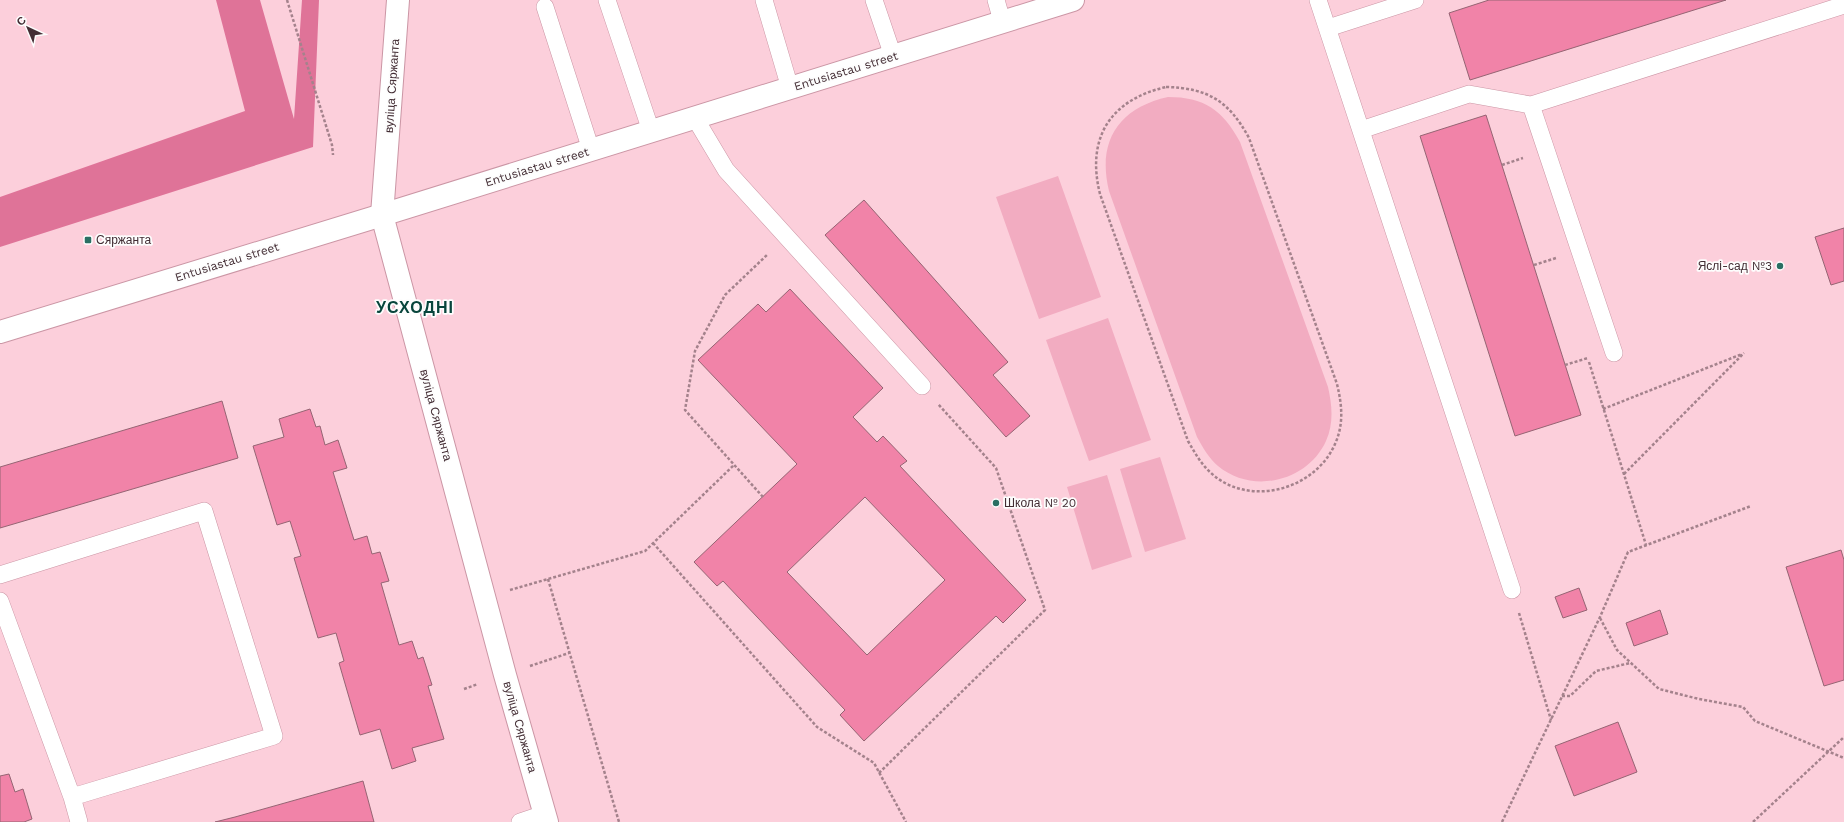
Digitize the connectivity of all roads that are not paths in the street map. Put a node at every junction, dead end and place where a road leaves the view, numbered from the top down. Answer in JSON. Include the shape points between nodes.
{"nodes":[{"id":1,"x":398,"y":0,"type":"edge"},
{"id":2,"x":607,"y":0,"type":"edge"},
{"id":3,"x":764,"y":0,"type":"edge"},
{"id":4,"x":874,"y":0,"type":"edge"},
{"id":5,"x":996,"y":0,"type":"edge"},
{"id":6,"x":1073,"y":0,"type":"edge"},
{"id":7,"x":1318,"y":0,"type":"edge"},
{"id":8,"x":1415,"y":0,"type":"edge"},
{"id":9,"x":1844,"y":5,"type":"edge"},
{"id":10,"x":545,"y":7,"type":"dead end"},
{"id":11,"x":1002,"y":21,"type":"junction"},
{"id":12,"x":1328,"y":28,"type":"junction"},
{"id":13,"x":893,"y":56,"type":"junction"},
{"id":14,"x":790,"y":88,"type":"junction"},
{"id":15,"x":1531,"y":105,"type":"junction"},
{"id":16,"x":695,"y":118,"type":"junction"},
{"id":17,"x":1361,"y":130,"type":"junction"},
{"id":18,"x":651,"y":132,"type":"junction"},
{"id":19,"x":591,"y":150,"type":"junction"},
{"id":20,"x":382,"y":215,"type":"junction"},
{"id":21,"x":0,"y":332,"type":"edge"},
{"id":22,"x":1614,"y":353,"type":"dead end"},
{"id":23,"x":922,"y":386,"type":"road end"},
{"id":24,"x":0,"y":575,"type":"edge"},
{"id":25,"x":1512,"y":590,"type":"road end"},
{"id":26,"x":1,"y":606,"type":"edge"},
{"id":27,"x":72,"y":797,"type":"junction"},
{"id":28,"x":546,"y":818,"type":"edge"},
{"id":29,"x":79,"y":822,"type":"edge"},
{"id":30,"x":520,"y":822,"type":"edge"}],
"edges":[{"from":1,"to":20,"type":"main road","name":"вуліца Сяржанта"},
{"from":2,"to":18,"type":"lane"},
{"from":3,"to":14,"type":"lane"},
{"from":4,"to":13,"type":"lane"},
{"from":5,"to":11,"type":"lane"},
{"from":6,"to":11,"type":"main road","name":"Entusiastau street"},
{"from":7,"to":12,"type":"lane"},
{"from":8,"to":12,"type":"lane"},
{"from":9,"to":15,"type":"lane"},
{"from":10,"to":19,"type":"lane"},
{"from":11,"to":13,"type":"main road","name":"Entusiastau street"},
{"from":12,"to":17,"type":"lane"},
{"from":13,"to":14,"type":"main road","name":"Entusiastau street"},
{"from":14,"to":16,"type":"main road","name":"Entusiastau street"},
{"from":15,"to":17,"type":"lane","via":[[1470,94]]},
{"from":15,"to":22,"type":"lane"},
{"from":16,"to":18,"type":"main road","name":"Entusiastau street"},
{"from":16,"to":23,"type":"lane","via":[[726,170]]},
{"from":17,"to":25,"type":"lane"},
{"from":18,"to":19,"type":"main road","name":"Entusiastau street"},
{"from":19,"to":20,"type":"main road","name":"Entusiastau street"},
{"from":20,"to":21,"type":"main road","name":"Entusiastau street"},
{"from":20,"to":28,"type":"main road","name":"вуліца Сяржанта"},
{"from":24,"to":27,"type":"lane","via":[[204,511],[274,736]]},
{"from":26,"to":27,"type":"lane"},
{"from":27,"to":29,"type":"lane"},
{"from":28,"to":30,"type":"lane"}]}
